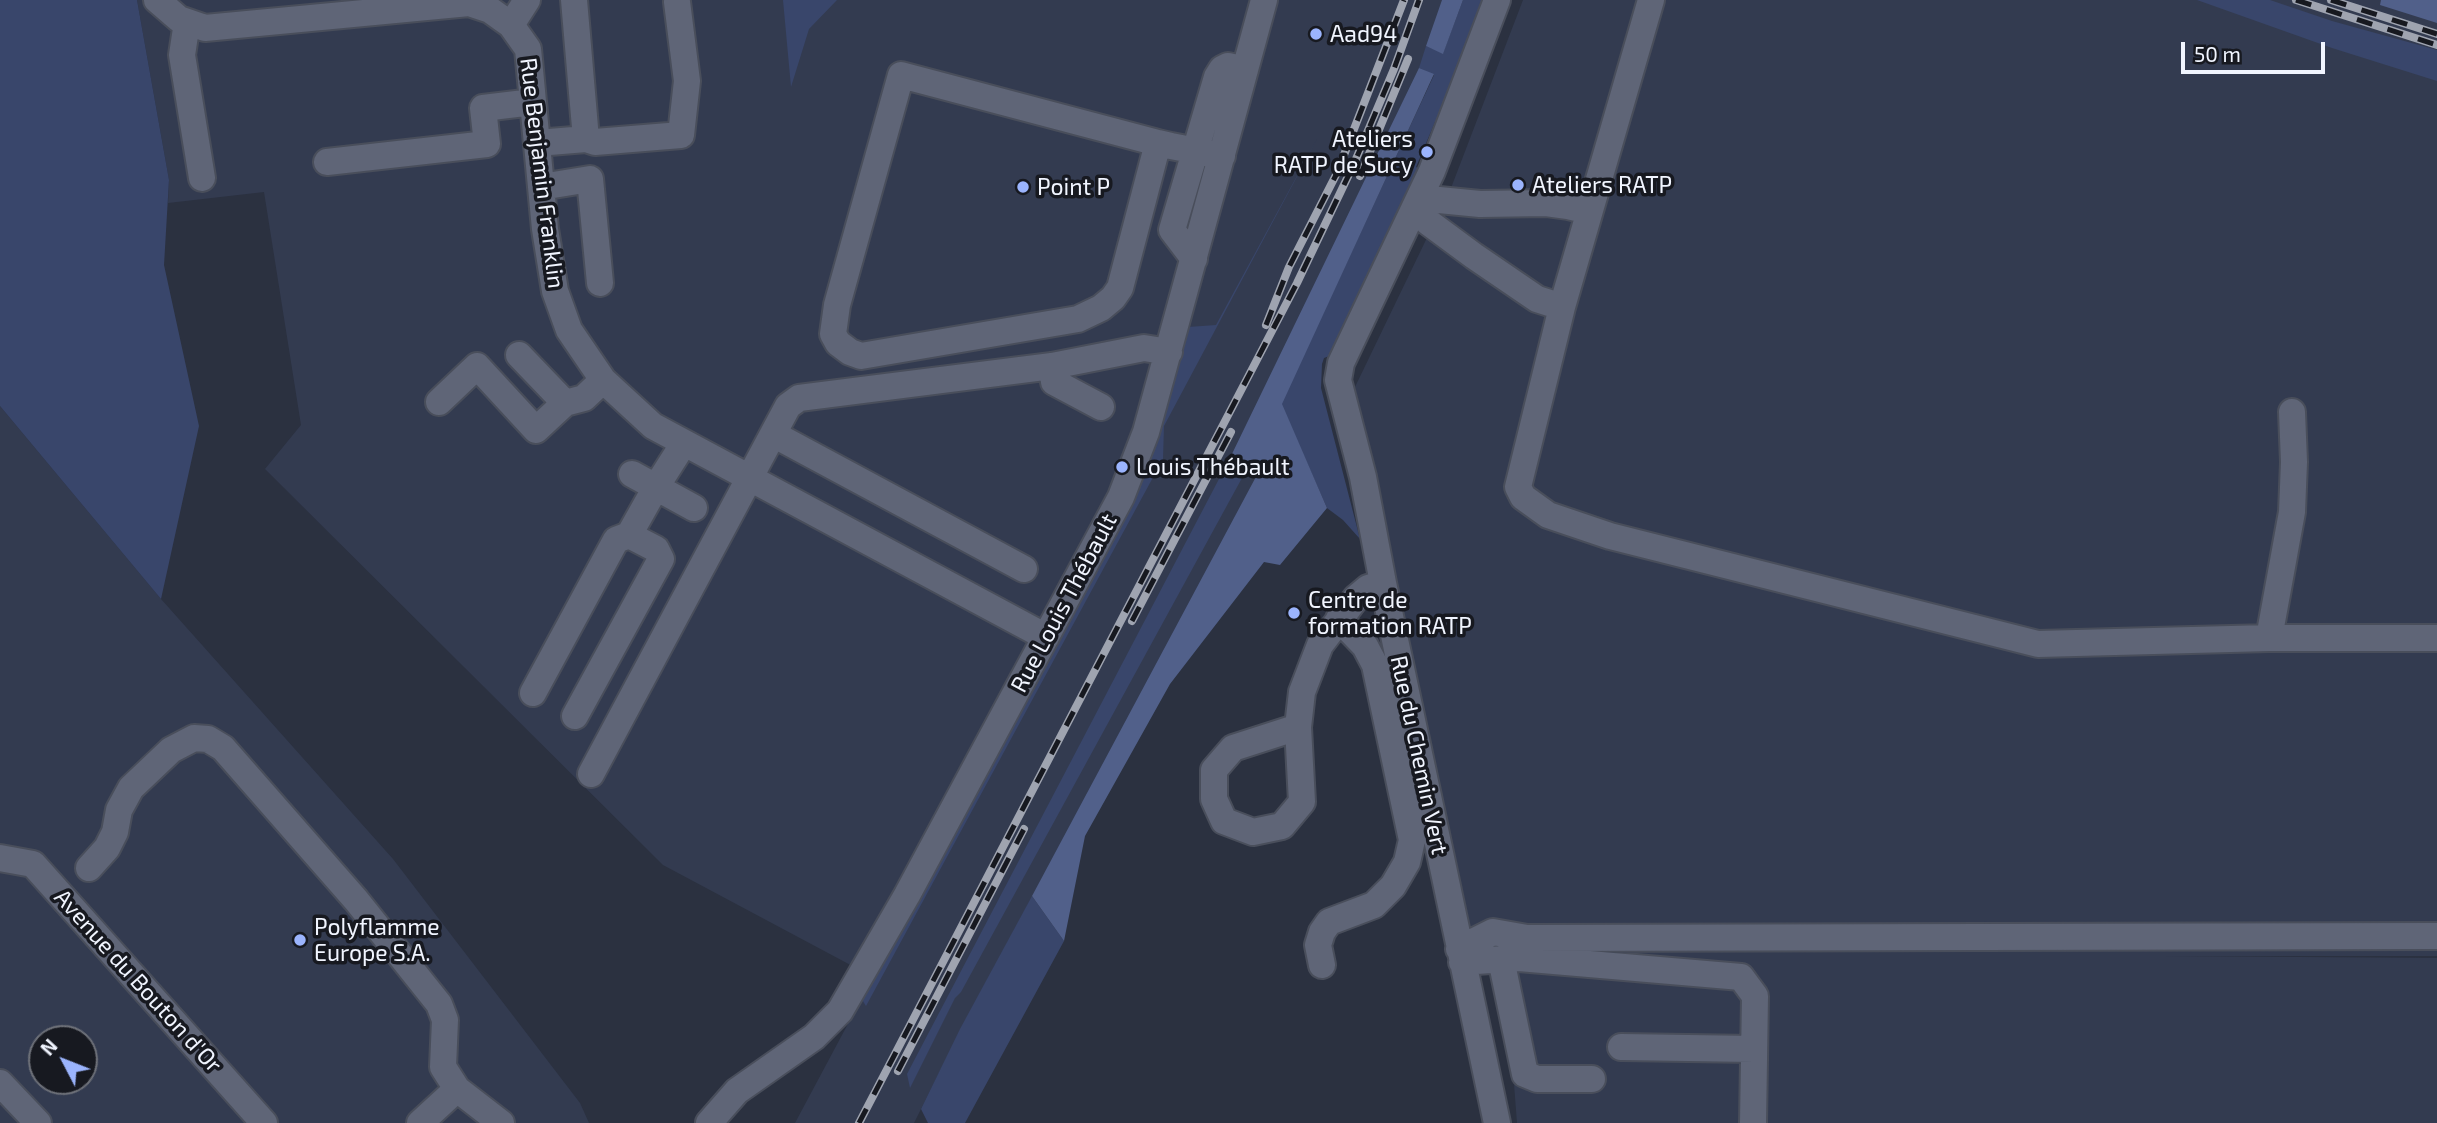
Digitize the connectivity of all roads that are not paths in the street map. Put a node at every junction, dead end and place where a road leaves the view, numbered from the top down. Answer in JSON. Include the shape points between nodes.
{"nodes":[{"id":1,"x":157,"y":0,"type":"edge"},
{"id":2,"x":527,"y":0,"type":"edge"},
{"id":3,"x":574,"y":0,"type":"edge"},
{"id":4,"x":1265,"y":0,"type":"edge"},
{"id":5,"x":1497,"y":0,"type":"edge"},
{"id":6,"x":1651,"y":0,"type":"edge"},
{"id":7,"x":677,"y":2,"type":"dead end"},
{"id":8,"x":187,"y":22,"type":"junction"},
{"id":9,"x":510,"y":25,"type":"junction"},
{"id":10,"x":1245,"y":70,"type":"junction"},
{"id":11,"x":533,"y":102,"type":"junction"},
{"id":12,"x":586,"y":139,"type":"junction"},
{"id":13,"x":537,"y":143,"type":"junction"},
{"id":14,"x":1158,"y":143,"type":"junction"},
{"id":15,"x":1195,"y":151,"type":"junction"},
{"id":16,"x":1222,"y":156,"type":"junction"},
{"id":17,"x":327,"y":162,"type":"dead end"},
{"id":18,"x":202,"y":178,"type":"dead end"},
{"id":19,"x":541,"y":187,"type":"junction"},
{"id":20,"x":1417,"y":203,"type":"junction"},
{"id":21,"x":1589,"y":211,"type":"junction"},
{"id":22,"x":1194,"y":259,"type":"junction"},
{"id":23,"x":600,"y":283,"type":"dead end"},
{"id":24,"x":1562,"y":307,"type":"junction"},
{"id":25,"x":1168,"y":352,"type":"junction"},
{"id":26,"x":519,"y":355,"type":"dead end"},
{"id":27,"x":1052,"y":366,"type":"junction"},
{"id":28,"x":603,"y":380,"type":"junction"},
{"id":29,"x":439,"y":402,"type":"dead end"},
{"id":30,"x":565,"y":403,"type":"junction"},
{"id":31,"x":1101,"y":407,"type":"dead end"},
{"id":32,"x":2291,"y":412,"type":"dead end"},
{"id":33,"x":774,"y":434,"type":"junction"},
{"id":34,"x":684,"y":443,"type":"junction"},
{"id":35,"x":632,"y":474,"type":"dead end"},
{"id":36,"x":750,"y":478,"type":"junction"},
{"id":37,"x":656,"y":486,"type":"junction"},
{"id":38,"x":694,"y":508,"type":"dead end"},
{"id":39,"x":629,"y":535,"type":"junction"},
{"id":40,"x":1024,"y":569,"type":"dead end"},
{"id":41,"x":1383,"y":583,"type":"junction"},
{"id":42,"x":1339,"y":619,"type":"junction"},
{"id":43,"x":1046,"y":637,"type":"junction"},
{"id":44,"x":2269,"y":638,"type":"junction"},
{"id":45,"x":2437,"y":638,"type":"edge"},
{"id":46,"x":533,"y":693,"type":"dead end"},
{"id":47,"x":575,"y":716,"type":"dead end"},
{"id":48,"x":1298,"y":727,"type":"dead end"},
{"id":49,"x":590,"y":774,"type":"dead end"},
{"id":50,"x":0,"y":858,"type":"edge"},
{"id":51,"x":89,"y":868,"type":"dead end"},
{"id":52,"x":2437,"y":936,"type":"edge"},
{"id":53,"x":1460,"y":956,"type":"junction"},
{"id":54,"x":1501,"y":959,"type":"junction"},
{"id":55,"x":1322,"y":965,"type":"dead end"},
{"id":56,"x":1621,"y":1047,"type":"dead end"},
{"id":57,"x":1754,"y":1049,"type":"junction"},
{"id":58,"x":1592,"y":1079,"type":"dead end"},
{"id":59,"x":0,"y":1083,"type":"edge"},
{"id":60,"x":457,"y":1090,"type":"junction"},
{"id":61,"x":424,"y":1122,"type":"edge"},
{"id":62,"x":38,"y":1123,"type":"edge"},
{"id":63,"x":264,"y":1123,"type":"edge"},
{"id":64,"x":501,"y":1123,"type":"edge"},
{"id":65,"x":709,"y":1123,"type":"edge"},
{"id":66,"x":1497,"y":1123,"type":"edge"},
{"id":67,"x":1753,"y":1123,"type":"edge"}],
"edges":[{"from":1,"to":8,"type":"street"},
{"from":2,"to":9,"type":"street"},
{"from":3,"to":12,"type":"street"},
{"from":4,"to":10,"type":"street","name":"Rue Louis Thébault"},
{"from":5,"to":20,"type":"street","name":"Rue du Chemin Vert"},
{"from":6,"to":21,"type":"street"},
{"from":7,"to":12,"type":"street","via":[[687,81],[681,135]]},
{"from":8,"to":9,"type":"street","name":"Rue Benjamin Franklin","via":[[205,27],[469,3],[491,10]]},
{"from":8,"to":18,"type":"street","via":[[182,55]]},
{"from":9,"to":11,"type":"street","name":"Rue Benjamin Franklin","via":[[528,49]]},
{"from":10,"to":15,"type":"street","via":[[1228,66],[1217,77]]},
{"from":10,"to":16,"type":"street","name":"Rue Louis Thébault"},
{"from":11,"to":13,"type":"street","name":"Rue Benjamin Franklin"},
{"from":11,"to":17,"type":"street","via":[[483,108],[487,144]]},
{"from":12,"to":13,"type":"street"},
{"from":13,"to":19,"type":"street","name":"Rue Benjamin Franklin"},
{"from":14,"to":14,"type":"street","via":[[1120,288],[1101,308],[1078,319],[861,355],[838,343],[834,321],[901,75]]},
{"from":14,"to":15,"type":"street"},
{"from":15,"to":16,"type":"street"},
{"from":15,"to":22,"type":"street","via":[[1171,230]]},
{"from":16,"to":22,"type":"street","name":"Rue Louis Thébault"},
{"from":19,"to":23,"type":"street","via":[[590,179]]},
{"from":19,"to":28,"type":"street","name":"Rue Benjamin Franklin","via":[[555,290],[569,330]]},
{"from":20,"to":21,"type":"street","via":[[1546,203]]},
{"from":20,"to":24,"type":"street","via":[[1429,222],[1474,256],[1537,299]]},
{"from":20,"to":41,"type":"street","name":"Rue du Chemin Vert","via":[[1339,372],[1339,390],[1363,477]]},
{"from":21,"to":24,"type":"street"},
{"from":22,"to":25,"type":"street","name":"Rue Louis Thébault"},
{"from":24,"to":44,"type":"street","via":[[1518,487],[1523,497],[1548,514],[1610,536],[2038,645]]},
{"from":25,"to":27,"type":"street","via":[[1144,348]]},
{"from":25,"to":43,"type":"street","name":"Rue Louis Thébault","via":[[1146,432],[1121,497]]},
{"from":26,"to":30,"type":"street"},
{"from":27,"to":31,"type":"street","via":[[1054,382]]},
{"from":27,"to":33,"type":"street","via":[[799,398],[788,406]]},
{"from":28,"to":30,"type":"street","via":[[583,398]]},
{"from":28,"to":34,"type":"street","name":"Rue Benjamin Franklin","via":[[653,426]]},
{"from":29,"to":30,"type":"street","via":[[477,366],[536,430]]},
{"from":32,"to":44,"type":"street","via":[[2292,512]]},
{"from":33,"to":36,"type":"street"},
{"from":33,"to":40,"type":"street"},
{"from":34,"to":36,"type":"street","name":"Rue Benjamin Franklin"},
{"from":34,"to":37,"type":"street"},
{"from":35,"to":37,"type":"street"},
{"from":36,"to":43,"type":"street","name":"Rue Benjamin Franklin"},
{"from":36,"to":49,"type":"street"},
{"from":37,"to":38,"type":"street"},
{"from":37,"to":39,"type":"street"},
{"from":39,"to":46,"type":"street","via":[[615,540]]},
{"from":39,"to":47,"type":"street","via":[[656,549],[661,559]]},
{"from":41,"to":42,"type":"street","via":[[1368,588]]},
{"from":41,"to":53,"type":"street","name":"Rue du Chemin Vert"},
{"from":42,"to":48,"type":"street","via":[[1320,645],[1303,692]]},
{"from":42,"to":55,"type":"street","via":[[1366,646],[1375,665],[1412,840],[1407,862],[1393,886],[1374,905],[1329,922],[1318,945]]},
{"from":43,"to":65,"type":"street","name":"Rue Louis Thébault","via":[[840,1011],[814,1037],[737,1091]]},
{"from":44,"to":45,"type":"street"},
{"from":50,"to":63,"type":"street","name":"Avenue du Bouton d'Or","via":[[33,864]]},
{"from":51,"to":60,"type":"street","via":[[107,848],[131,788],[171,750],[194,738],[208,739],[223,748],[356,900],[439,1004],[445,1020],[443,1067]]},
{"from":52,"to":53,"type":"street","via":[[1527,938],[1493,932]]},
{"from":53,"to":54,"type":"street"},
{"from":53,"to":66,"type":"street","name":"Rue du Chemin Vert"},
{"from":54,"to":57,"type":"street","via":[[1741,977],[1755,996]]},
{"from":54,"to":58,"type":"street","via":[[1525,1074],[1536,1079]]},
{"from":56,"to":57,"type":"street"},
{"from":57,"to":67,"type":"street"},
{"from":59,"to":62,"type":"street"},
{"from":60,"to":61,"type":"street"},
{"from":60,"to":64,"type":"street"}]}
